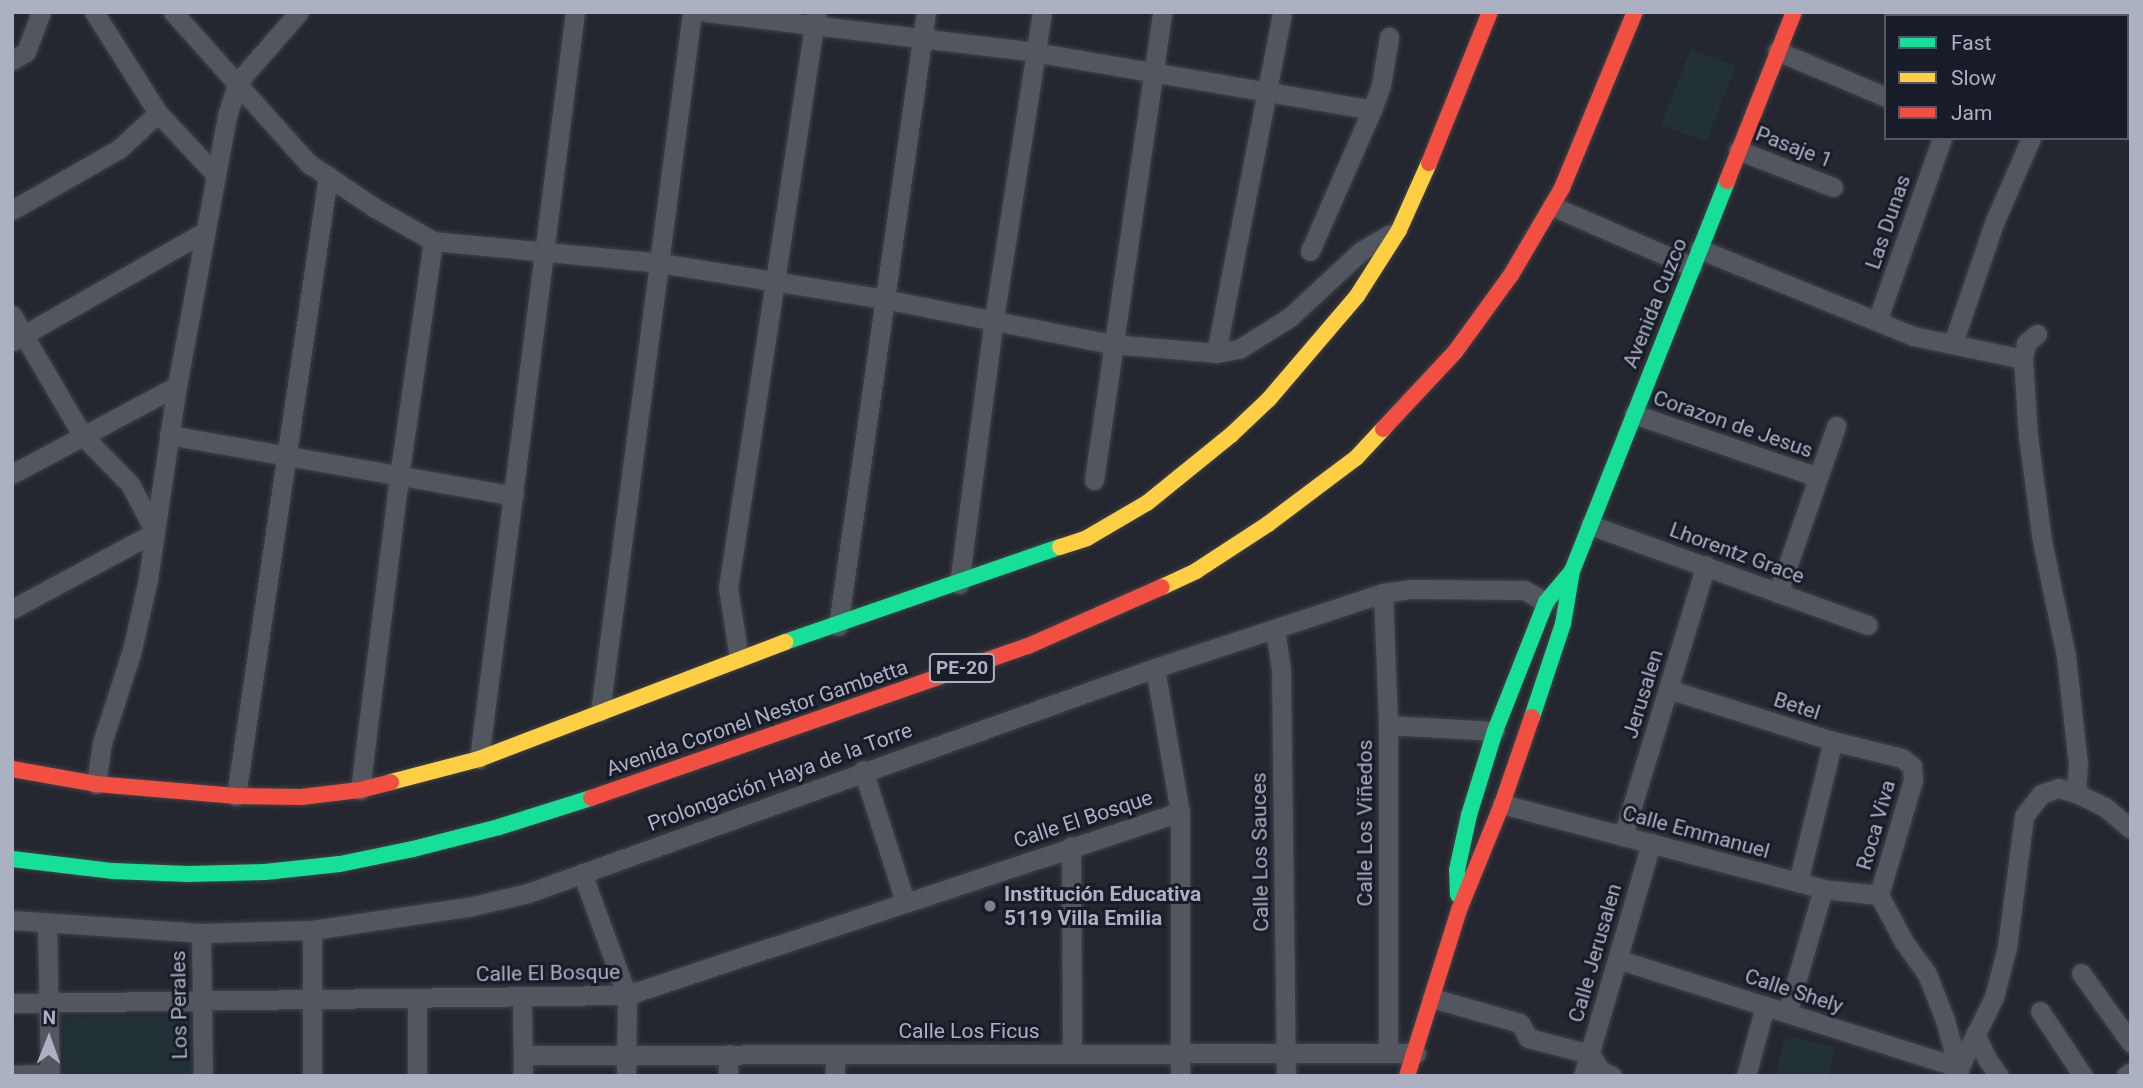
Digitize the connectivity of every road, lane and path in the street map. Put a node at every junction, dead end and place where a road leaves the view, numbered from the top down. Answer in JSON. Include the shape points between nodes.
{"nodes":[{"id":1,"x":41,"y":12,"type":"edge"},
{"id":2,"x":94,"y":12,"type":"edge"},
{"id":3,"x":173,"y":12,"type":"edge"},
{"id":4,"x":299,"y":12,"type":"edge"},
{"id":5,"x":575,"y":12,"type":"edge"},
{"id":6,"x":692,"y":12,"type":"edge"},
{"id":7,"x":705,"y":12,"type":"edge"},
{"id":8,"x":926,"y":12,"type":"edge"},
{"id":9,"x":1042,"y":12,"type":"edge"},
{"id":10,"x":1162,"y":12,"type":"edge"},
{"id":11,"x":1282,"y":12,"type":"edge"},
{"id":12,"x":1490,"y":12,"type":"edge"},
{"id":13,"x":1635,"y":12,"type":"edge"},
{"id":14,"x":1780,"y":12,"type":"edge"},
{"id":15,"x":1794,"y":12,"type":"edge"},
{"id":16,"x":815,"y":18,"type":"edge"},
{"id":17,"x":923,"y":36,"type":"junction"},
{"id":18,"x":1389,"y":37,"type":"dead end"},
{"id":19,"x":1777,"y":51,"type":"junction"},
{"id":20,"x":1034,"y":52,"type":"junction"},
{"id":21,"x":12,"y":60,"type":"edge"},
{"id":22,"x":1152,"y":72,"type":"junction"},
{"id":23,"x":237,"y":83,"type":"junction"},
{"id":24,"x":1265,"y":93,"type":"junction"},
{"id":25,"x":1884,"y":96,"type":"edge"},
{"id":26,"x":1372,"y":110,"type":"junction"},
{"id":27,"x":158,"y":113,"type":"junction"},
{"id":28,"x":1941,"y":140,"type":"edge"},
{"id":29,"x":2030,"y":140,"type":"edge"},
{"id":30,"x":1738,"y":150,"type":"junction"},
{"id":31,"x":215,"y":174,"type":"junction"},
{"id":32,"x":328,"y":176,"type":"junction"},
{"id":33,"x":1833,"y":187,"type":"dead end"},
{"id":34,"x":1552,"y":206,"type":"junction"},
{"id":35,"x":12,"y":211,"type":"edge"},
{"id":36,"x":1399,"y":230,"type":"junction"},
{"id":37,"x":204,"y":233,"type":"junction"},
{"id":38,"x":433,"y":241,"type":"junction"},
{"id":39,"x":545,"y":250,"type":"junction"},
{"id":40,"x":1310,"y":251,"type":"dead end"},
{"id":41,"x":1695,"y":258,"type":"junction"},
{"id":42,"x":660,"y":263,"type":"junction"},
{"id":43,"x":774,"y":281,"type":"junction"},
{"id":44,"x":884,"y":299,"type":"junction"},
{"id":45,"x":12,"y":315,"type":"edge"},
{"id":46,"x":994,"y":319,"type":"junction"},
{"id":47,"x":1877,"y":321,"type":"junction"},
{"id":48,"x":2037,"y":334,"type":"dead end"},
{"id":49,"x":18,"y":338,"type":"edge"},
{"id":50,"x":1953,"y":343,"type":"junction"},
{"id":51,"x":1112,"y":344,"type":"junction"},
{"id":52,"x":1216,"y":353,"type":"junction"},
{"id":53,"x":2023,"y":359,"type":"junction"},
{"id":54,"x":177,"y":386,"type":"junction"},
{"id":55,"x":1634,"y":414,"type":"junction"},
{"id":56,"x":1836,"y":426,"type":"dead end"},
{"id":57,"x":82,"y":435,"type":"junction"},
{"id":58,"x":169,"y":435,"type":"junction"},
{"id":59,"x":286,"y":457,"type":"junction"},
{"id":60,"x":12,"y":474,"type":"edge"},
{"id":61,"x":400,"y":477,"type":"junction"},
{"id":62,"x":1818,"y":477,"type":"junction"},
{"id":63,"x":1094,"y":480,"type":"dead end"},
{"id":64,"x":514,"y":496,"type":"junction"},
{"id":65,"x":1590,"y":525,"type":"junction"},
{"id":66,"x":155,"y":532,"type":"junction"},
{"id":67,"x":1706,"y":565,"type":"junction"},
{"id":68,"x":1572,"y":571,"type":"junction"},
{"id":69,"x":959,"y":584,"type":"junction"},
{"id":70,"x":1383,"y":593,"type":"junction"},
{"id":71,"x":1778,"y":593,"type":"junction"},
{"id":72,"x":1546,"y":602,"type":"junction"},
{"id":73,"x":12,"y":608,"type":"edge"},
{"id":74,"x":1868,"y":625,"type":"dead end"},
{"id":75,"x":838,"y":626,"type":"junction"},
{"id":76,"x":1275,"y":629,"type":"junction"},
{"id":77,"x":739,"y":658,"type":"junction"},
{"id":78,"x":1156,"y":668,"type":"junction"},
{"id":79,"x":1668,"y":689,"type":"junction"},
{"id":80,"x":600,"y":712,"type":"junction"},
{"id":81,"x":1388,"y":725,"type":"junction"},
{"id":82,"x":1495,"y":731,"type":"junction"},
{"id":83,"x":1833,"y":741,"type":"junction"},
{"id":84,"x":479,"y":759,"type":"junction"},
{"id":85,"x":1912,"y":766,"type":"joint"},
{"id":86,"x":12,"y":769,"type":"edge"},
{"id":87,"x":863,"y":771,"type":"junction"},
{"id":88,"x":96,"y":784,"type":"junction"},
{"id":89,"x":360,"y":790,"type":"junction"},
{"id":90,"x":2076,"y":793,"type":"junction"},
{"id":91,"x":236,"y":796,"type":"junction"},
{"id":92,"x":1502,"y":804,"type":"junction"},
{"id":93,"x":1180,"y":811,"type":"junction"},
{"id":94,"x":2131,"y":829,"type":"edge"},
{"id":95,"x":1623,"y":836,"type":"junction"},
{"id":96,"x":1651,"y":843,"type":"junction"},
{"id":97,"x":1071,"y":846,"type":"junction"},
{"id":98,"x":12,"y":859,"type":"edge"},
{"id":99,"x":582,"y":873,"type":"junction"},
{"id":100,"x":1798,"y":882,"type":"junction"},
{"id":101,"x":1823,"y":889,"type":"junction"},
{"id":102,"x":1879,"y":895,"type":"junction"},
{"id":103,"x":905,"y":902,"type":"junction"},
{"id":104,"x":1459,"y":910,"type":"junction"},
{"id":105,"x":12,"y":920,"type":"edge"},
{"id":106,"x":47,"y":925,"type":"junction"},
{"id":107,"x":312,"y":930,"type":"junction"},
{"id":108,"x":201,"y":933,"type":"junction"},
{"id":109,"x":1617,"y":959,"type":"junction"},
{"id":110,"x":2081,"y":973,"type":"dead end"},
{"id":111,"x":627,"y":995,"type":"junction"},
{"id":112,"x":522,"y":997,"type":"junction"},
{"id":113,"x":417,"y":998,"type":"junction"},
{"id":114,"x":1432,"y":998,"type":"junction"},
{"id":115,"x":313,"y":999,"type":"junction"},
{"id":116,"x":203,"y":1001,"type":"junction"},
{"id":117,"x":12,"y":1003,"type":"edge"},
{"id":118,"x":48,"y":1003,"type":"junction"},
{"id":119,"x":1765,"y":1006,"type":"junction"},
{"id":120,"x":2040,"y":1011,"type":"dead end"},
{"id":121,"x":1787,"y":1013,"type":"junction"},
{"id":122,"x":1975,"y":1034,"type":"junction"},
{"id":123,"x":2131,"y":1044,"type":"edge"},
{"id":124,"x":1285,"y":1053,"type":"junction"},
{"id":125,"x":1388,"y":1053,"type":"junction"},
{"id":126,"x":626,"y":1054,"type":"junction"},
{"id":127,"x":728,"y":1054,"type":"junction"},
{"id":128,"x":835,"y":1054,"type":"junction"},
{"id":129,"x":1072,"y":1054,"type":"junction"},
{"id":130,"x":1179,"y":1054,"type":"junction"},
{"id":131,"x":1416,"y":1054,"type":"junction"},
{"id":132,"x":1590,"y":1054,"type":"junction"},
{"id":133,"x":523,"y":1055,"type":"junction"},
{"id":134,"x":2131,"y":1072,"type":"edge"},
{"id":135,"x":1958,"y":1073,"type":"edge"},
{"id":136,"x":12,"y":1075,"type":"edge"},
{"id":137,"x":50,"y":1075,"type":"edge"},
{"id":138,"x":203,"y":1076,"type":"edge"},
{"id":139,"x":312,"y":1076,"type":"edge"},
{"id":140,"x":417,"y":1076,"type":"edge"},
{"id":141,"x":523,"y":1076,"type":"edge"},
{"id":142,"x":626,"y":1076,"type":"edge"},
{"id":143,"x":728,"y":1076,"type":"edge"},
{"id":144,"x":835,"y":1076,"type":"edge"},
{"id":145,"x":1180,"y":1076,"type":"edge"},
{"id":146,"x":1286,"y":1076,"type":"edge"},
{"id":147,"x":1407,"y":1076,"type":"edge"},
{"id":148,"x":1413,"y":1076,"type":"edge"},
{"id":149,"x":1583,"y":1076,"type":"edge"},
{"id":150,"x":1612,"y":1076,"type":"edge"},
{"id":151,"x":1746,"y":1076,"type":"edge"},
{"id":152,"x":2000,"y":1076,"type":"edge"},
{"id":153,"x":2083,"y":1076,"type":"edge"},
{"id":154,"x":2126,"y":1076,"type":"edge"}],
"edges":[{"from":1,"to":21,"type":"street","via":[[26,52]]},
{"from":2,"to":27,"type":"street"},
{"from":3,"to":23,"type":"street"},
{"from":4,"to":23,"type":"street"},
{"from":5,"to":39,"type":"street"},
{"from":6,"to":42,"type":"street"},
{"from":7,"to":16,"type":"street"},
{"from":8,"to":17,"type":"street"},
{"from":9,"to":20,"type":"street"},
{"from":10,"to":22,"type":"street"},
{"from":11,"to":24,"type":"street"},
{"from":12,"to":36,"type":"main road"},
{"from":13,"to":34,"type":"main road","name":"Avenida Coronel Nestor Gambetta","number":"PE-20"},
{"from":14,"to":19,"type":"main road","name":"Avenida Cuzco"},
{"from":15,"to":19,"type":"main road","name":"Avenida Cuzco"},
{"from":16,"to":17,"type":"street"},
{"from":16,"to":43,"type":"street"},
{"from":17,"to":20,"type":"street"},
{"from":17,"to":44,"type":"street"},
{"from":18,"to":26,"type":"street"},
{"from":19,"to":25,"type":"street"},
{"from":19,"to":30,"type":"main road","name":"Avenida Cuzco"},
{"from":20,"to":22,"type":"street"},
{"from":20,"to":46,"type":"street"},
{"from":22,"to":24,"type":"street"},
{"from":22,"to":51,"type":"street"},
{"from":23,"to":31,"type":"street"},
{"from":23,"to":32,"type":"street","via":[[308,163]]},
{"from":24,"to":26,"type":"street"},
{"from":24,"to":52,"type":"street"},
{"from":26,"to":40,"type":"street"},
{"from":27,"to":31,"type":"street"},
{"from":27,"to":35,"type":"street","via":[[119,149]]},
{"from":28,"to":47,"type":"street","name":"Las Dunas"},
{"from":29,"to":50,"type":"street","via":[[1994,223]]},
{"from":30,"to":33,"type":"street","name":"Pasaje 1"},
{"from":30,"to":41,"type":"main road","name":"Avenida Cuzco"},
{"from":31,"to":37,"type":"street"},
{"from":32,"to":38,"type":"street"},
{"from":32,"to":59,"type":"street"},
{"from":34,"to":41,"type":"street"},
{"from":34,"to":98,"type":"main road","name":"Avenida Coronel Nestor Gambetta","number":"PE-20","via":[[1511,275],[1455,352],[1356,458],[1268,524],[1196,570],[1076,626],[602,794],[413,849],[340,864],[188,874]]},
{"from":36,"to":52,"type":"street","via":[[1361,251],[1279,324],[1239,349]]},
{"from":36,"to":69,"type":"main road","via":[[1327,333],[1269,399],[1189,471],[1147,503],[1087,538]]},
{"from":37,"to":49,"type":"street"},
{"from":37,"to":54,"type":"street"},
{"from":38,"to":39,"type":"street"},
{"from":38,"to":61,"type":"street"},
{"from":39,"to":42,"type":"street"},
{"from":39,"to":64,"type":"street"},
{"from":41,"to":47,"type":"street"},
{"from":41,"to":55,"type":"main road","name":"Avenida Cuzco"},
{"from":42,"to":43,"type":"street"},
{"from":42,"to":80,"type":"street"},
{"from":43,"to":44,"type":"street"},
{"from":43,"to":77,"type":"street","via":[[728,588]]},
{"from":44,"to":46,"type":"street"},
{"from":44,"to":75,"type":"street"},
{"from":45,"to":49,"type":"street"},
{"from":46,"to":51,"type":"street"},
{"from":46,"to":69,"type":"street"},
{"from":47,"to":50,"type":"street","via":[[1913,336]]},
{"from":48,"to":53,"type":"street","via":[[2026,343]]},
{"from":49,"to":57,"type":"street"},
{"from":50,"to":53,"type":"street"},
{"from":51,"to":52,"type":"street"},
{"from":51,"to":63,"type":"street"},
{"from":53,"to":90,"type":"street","via":[[2042,541],[2066,656],[2078,764]]},
{"from":54,"to":57,"type":"street"},
{"from":54,"to":58,"type":"street"},
{"from":55,"to":62,"type":"street","name":"Corazon de Jesus"},
{"from":55,"to":65,"type":"main road","name":"Avenida Cuzco"},
{"from":56,"to":62,"type":"street"},
{"from":57,"to":60,"type":"street"},
{"from":57,"to":66,"type":"street","via":[[130,484]]},
{"from":58,"to":59,"type":"street"},
{"from":58,"to":66,"type":"street"},
{"from":59,"to":61,"type":"street"},
{"from":59,"to":91,"type":"street"},
{"from":61,"to":64,"type":"street"},
{"from":61,"to":89,"type":"street"},
{"from":62,"to":71,"type":"street"},
{"from":64,"to":84,"type":"street"},
{"from":65,"to":67,"type":"street","name":"Lhorentz Grace"},
{"from":65,"to":68,"type":"main road","name":"Avenida Cuzco"},
{"from":66,"to":73,"type":"street"},
{"from":66,"to":88,"type":"street","via":[[132,650],[102,743]]},
{"from":67,"to":71,"type":"street","name":"Lhorentz Grace"},
{"from":67,"to":79,"type":"street","name":"Jerusalen"},
{"from":68,"to":72,"type":"main road","name":"Avenida Cuzco"},
{"from":68,"to":92,"type":"main road","name":"Avenida Cuzco","via":[[1563,624]]},
{"from":69,"to":75,"type":"main road"},
{"from":70,"to":72,"type":"street","name":"Prolongación Haya de la Torre","via":[[1524,590]]},
{"from":70,"to":76,"type":"street","name":"Prolongación Haya de la Torre"},
{"from":70,"to":81,"type":"street","name":"Calle Los Viñedos"},
{"from":71,"to":74,"type":"street","name":"Lhorentz Grace"},
{"from":72,"to":82,"type":"main road","name":"Avenida Cuzco"},
{"from":75,"to":77,"type":"main road"},
{"from":76,"to":78,"type":"street","name":"Prolongación Haya de la Torre"},
{"from":76,"to":124,"type":"street","name":"Calle Los Sauces","via":[[1281,669]]},
{"from":77,"to":80,"type":"main road"},
{"from":78,"to":87,"type":"street","name":"Prolongación Haya de la Torre"},
{"from":78,"to":93,"type":"street"},
{"from":79,"to":83,"type":"street","name":"Betel"},
{"from":79,"to":95,"type":"street","name":"Jerusalen"},
{"from":80,"to":84,"type":"main road"},
{"from":81,"to":82,"type":"street"},
{"from":81,"to":125,"type":"street","name":"Calle Los Viñedos"},
{"from":82,"to":104,"type":"main road","name":"Avenida Cuzco","via":[[1457,870]]},
{"from":83,"to":85,"type":"street","name":"Betel","via":[[1902,758]]},
{"from":83,"to":100,"type":"street"},
{"from":84,"to":89,"type":"main road"},
{"from":85,"to":102,"type":"street","name":"Roca Viva","via":[[1913,780]]},
{"from":86,"to":88,"type":"main road"},
{"from":87,"to":99,"type":"street","name":"Prolongación Haya de la Torre"},
{"from":87,"to":103,"type":"street"},
{"from":88,"to":91,"type":"main road"},
{"from":89,"to":91,"type":"main road","via":[[301,797]]},
{"from":90,"to":94,"type":"street","via":[[2105,807]]},
{"from":90,"to":122,"type":"street","via":[[2057,788],[2040,794],[2024,816],[2007,947],[1994,997]]},
{"from":92,"to":95,"type":"street","name":"Calle Emmanuel"},
{"from":92,"to":104,"type":"main road","name":"Avenida Cuzco"},
{"from":93,"to":97,"type":"street","name":"Calle El Bosque"},
{"from":93,"to":130,"type":"street"},
{"from":95,"to":96,"type":"street","name":"Calle Emmanuel"},
{"from":96,"to":100,"type":"street","name":"Calle Emmanuel"},
{"from":96,"to":109,"type":"street","name":"Calle Jerusalen"},
{"from":97,"to":103,"type":"street","name":"Calle El Bosque"},
{"from":97,"to":129,"type":"street"},
{"from":99,"to":107,"type":"street","name":"Prolongación Haya de la Torre","via":[[468,907]]},
{"from":99,"to":111,"type":"street"},
{"from":100,"to":101,"type":"street","name":"Calle Emmanuel"},
{"from":101,"to":102,"type":"street","name":"Calle Emmanuel"},
{"from":101,"to":121,"type":"street"},
{"from":102,"to":135,"type":"street","via":[[1927,974]]},
{"from":103,"to":111,"type":"street","name":"Calle El Bosque"},
{"from":104,"to":114,"type":"main road","name":"Avenida Cuzco"},
{"from":105,"to":106,"type":"street","name":"Prolongación Haya de la Torre"},
{"from":106,"to":108,"type":"street","name":"Prolongación Haya de la Torre"},
{"from":106,"to":118,"type":"street"},
{"from":107,"to":108,"type":"street","name":"Prolongación Haya de la Torre"},
{"from":107,"to":115,"type":"street"},
{"from":108,"to":116,"type":"street","name":"Los Perales"},
{"from":109,"to":119,"type":"street","name":"Calle Shely"},
{"from":109,"to":132,"type":"street","name":"Calle Jerusalen"},
{"from":110,"to":123,"type":"street"},
{"from":111,"to":112,"type":"street","name":"Calle El Bosque"},
{"from":111,"to":126,"type":"street"},
{"from":112,"to":113,"type":"street","name":"Calle El Bosque"},
{"from":112,"to":133,"type":"street"},
{"from":113,"to":115,"type":"street","name":"Calle El Bosque"},
{"from":113,"to":140,"type":"street"},
{"from":114,"to":131,"type":"main road","name":"Avenida Cuzco"},
{"from":114,"to":132,"type":"street","via":[[1520,1023],[1528,1038]]},
{"from":115,"to":116,"type":"street","name":"Calle El Bosque"},
{"from":115,"to":139,"type":"street"},
{"from":116,"to":118,"type":"street","name":"Calle El Bosque"},
{"from":116,"to":138,"type":"street","name":"Los Perales"},
{"from":117,"to":118,"type":"street","name":"Calle El Bosque"},
{"from":118,"to":137,"type":"street"},
{"from":119,"to":121,"type":"street","name":"Calle Shely"},
{"from":119,"to":151,"type":"street"},
{"from":120,"to":153,"type":"street"},
{"from":121,"to":135,"type":"street","name":"Calle Shely"},
{"from":122,"to":135,"type":"street"},
{"from":122,"to":152,"type":"street"},
{"from":124,"to":125,"type":"street","name":"Calle Los Ficus"},
{"from":124,"to":130,"type":"street","name":"Calle Los Ficus"},
{"from":124,"to":146,"type":"street","name":"Calle Los Sauces"},
{"from":125,"to":131,"type":"street","name":"Calle Los Ficus"},
{"from":126,"to":127,"type":"street","name":"Calle Los Ficus"},
{"from":126,"to":133,"type":"street","name":"Calle Los Ficus"},
{"from":126,"to":142,"type":"street"},
{"from":127,"to":128,"type":"street","name":"Calle Los Ficus"},
{"from":127,"to":143,"type":"street"},
{"from":128,"to":129,"type":"street","name":"Calle Los Ficus"},
{"from":128,"to":144,"type":"street"},
{"from":129,"to":130,"type":"street","name":"Calle Los Ficus"},
{"from":130,"to":145,"type":"street"},
{"from":131,"to":147,"type":"main road","name":"Avenida Cuzco"},
{"from":131,"to":148,"type":"main road","name":"Avenida Cuzco"},
{"from":132,"to":149,"type":"street","name":"Calle Jerusalen"},
{"from":132,"to":150,"type":"street","via":[[1601,1071]]},
{"from":133,"to":141,"type":"street"},
{"from":134,"to":154,"type":"street"},
{"from":136,"to":137,"type":"street"}]}
